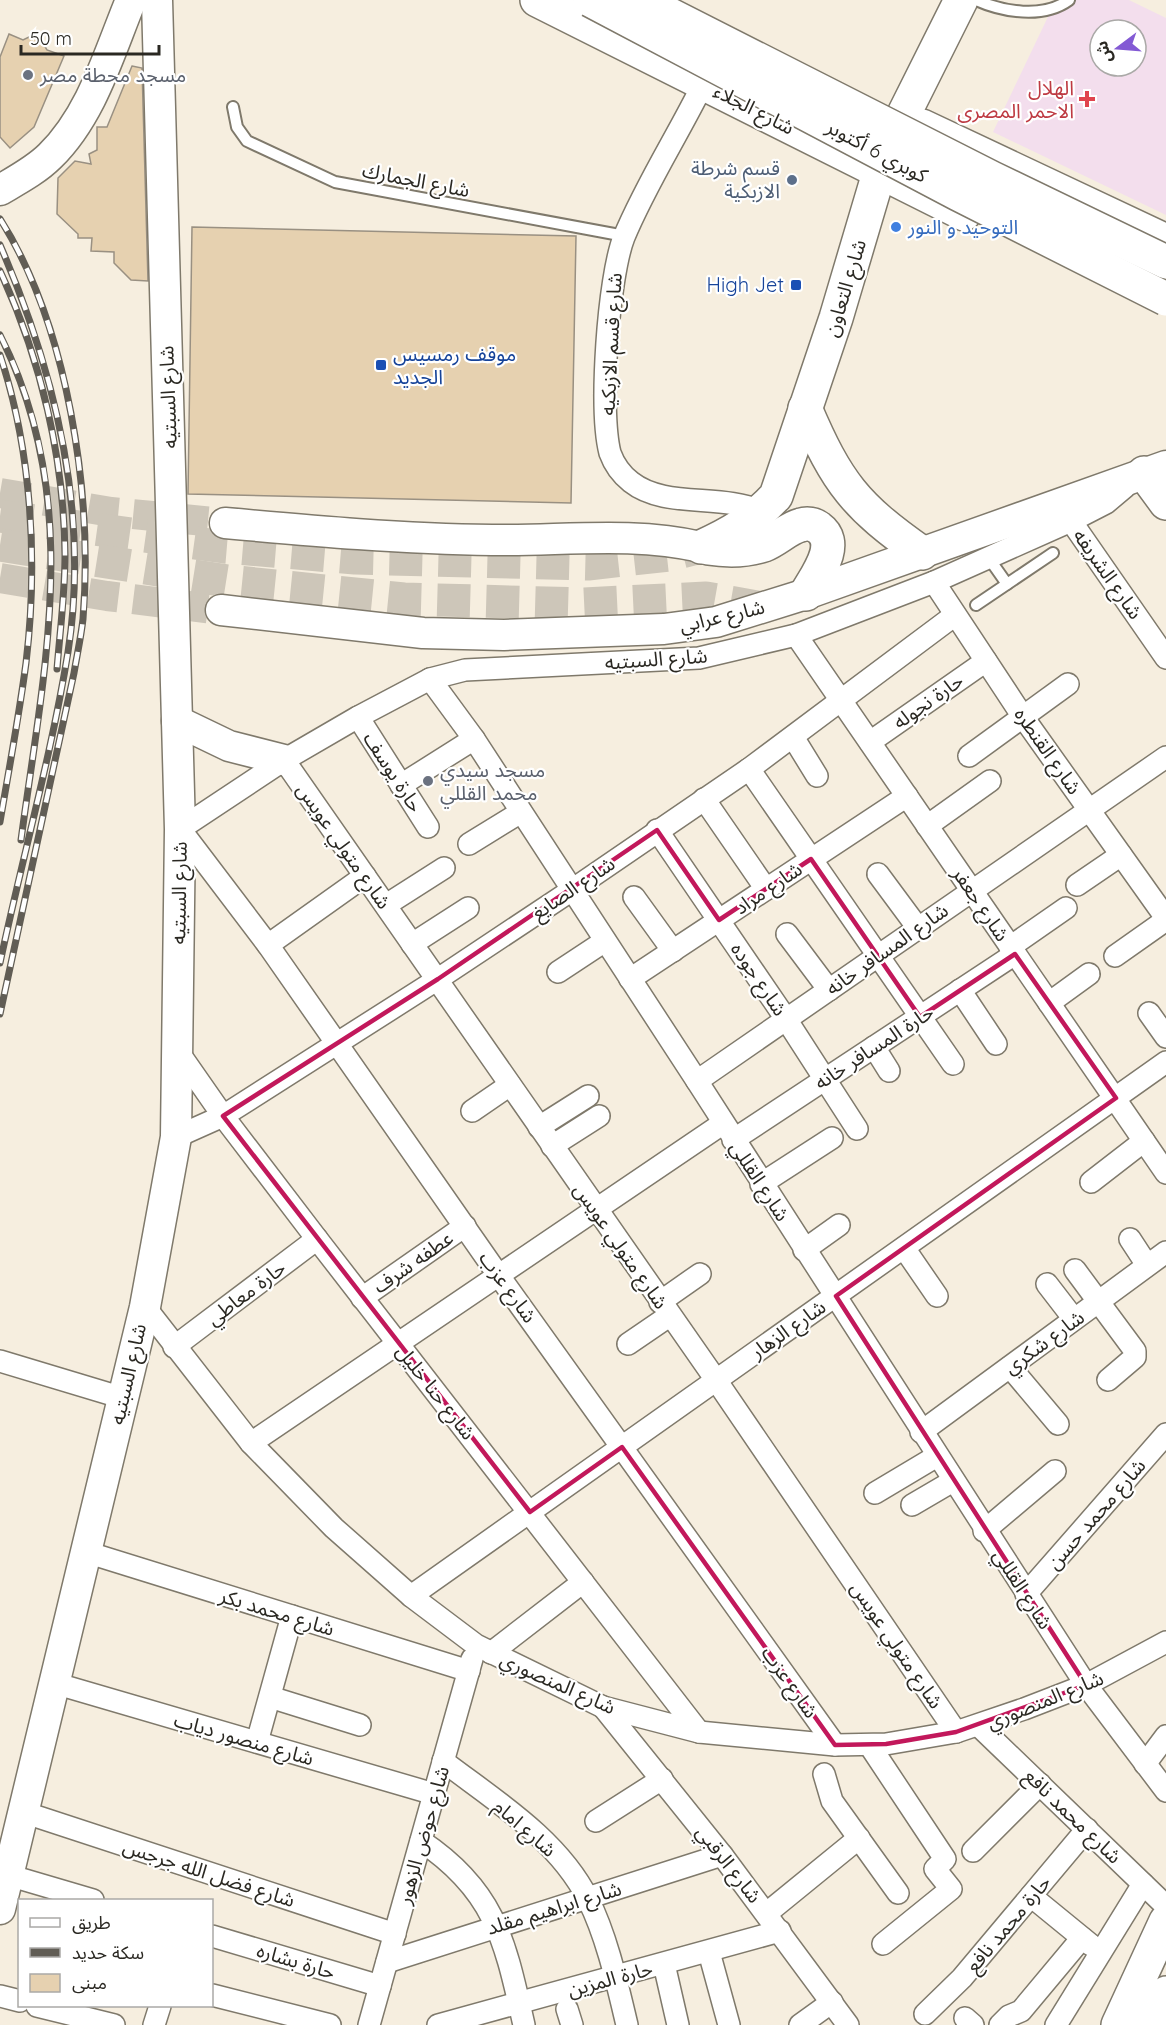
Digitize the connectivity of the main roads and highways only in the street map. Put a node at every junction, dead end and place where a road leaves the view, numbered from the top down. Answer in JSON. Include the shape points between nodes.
{"nodes":[{"id":1,"x":537,"y":0,"type":"edge"},
{"id":2,"x":590,"y":0,"type":"edge"},
{"id":3,"x":641,"y":0,"type":"edge"},
{"id":4,"x":671,"y":0,"type":"edge"},
{"id":5,"x":961,"y":0,"type":"edge"},
{"id":6,"x":903,"y":116,"type":"junction"},
{"id":7,"x":879,"y":173,"type":"junction"},
{"id":8,"x":1166,"y":241,"type":"edge"},
{"id":9,"x":1166,"y":262,"type":"edge"},
{"id":10,"x":1166,"y":299,"type":"edge"},
{"id":11,"x":1166,"y":310,"type":"edge"},
{"id":12,"x":805,"y":408,"type":"junction"},
{"id":13,"x":1148,"y":471,"type":"edge"},
{"id":14,"x":1166,"y":503,"type":"edge"},
{"id":15,"x":928,"y":567,"type":"road end"},
{"id":16,"x":806,"y":594,"type":"road end"},
{"id":17,"x":1166,"y":1921,"type":"edge"},
{"id":18,"x":1166,"y":1993,"type":"edge"},
{"id":19,"x":1118,"y":2025,"type":"edge"},
{"id":20,"x":1152,"y":2025,"type":"edge"}],
"edges":[{"from":1,"to":7,"type":"main road","name":"شارع الجلاء"},
{"from":2,"to":10,"type":"main road","name":"كوبري 6 أكتوبر","bridge":true},
{"from":3,"to":9,"type":"main road","name":"كوبري 6 أكتوبر","bridge":true},
{"from":4,"to":6,"type":"main road"},
{"from":5,"to":6,"type":"main road","name":"شارع التعاون"},
{"from":6,"to":7,"type":"main road","name":"شارع التعاون"},
{"from":6,"to":8,"type":"main road"},
{"from":7,"to":11,"type":"main road","name":"شارع الجلاء"},
{"from":7,"to":12,"type":"main road","name":"شارع التعاون"},
{"from":12,"to":15,"type":"main road","via":[[823,449],[851,494]]},
{"from":12,"to":16,"type":"main road","name":"شارع التعاون","via":[[776,496],[762,512],[734,532],[701,547],[743,550],[801,525],[814,524],[825,532],[829,543]]},
{"from":13,"to":14,"type":"main road"},
{"from":17,"to":19,"type":"main road"},
{"from":18,"to":20,"type":"main road"}]}
